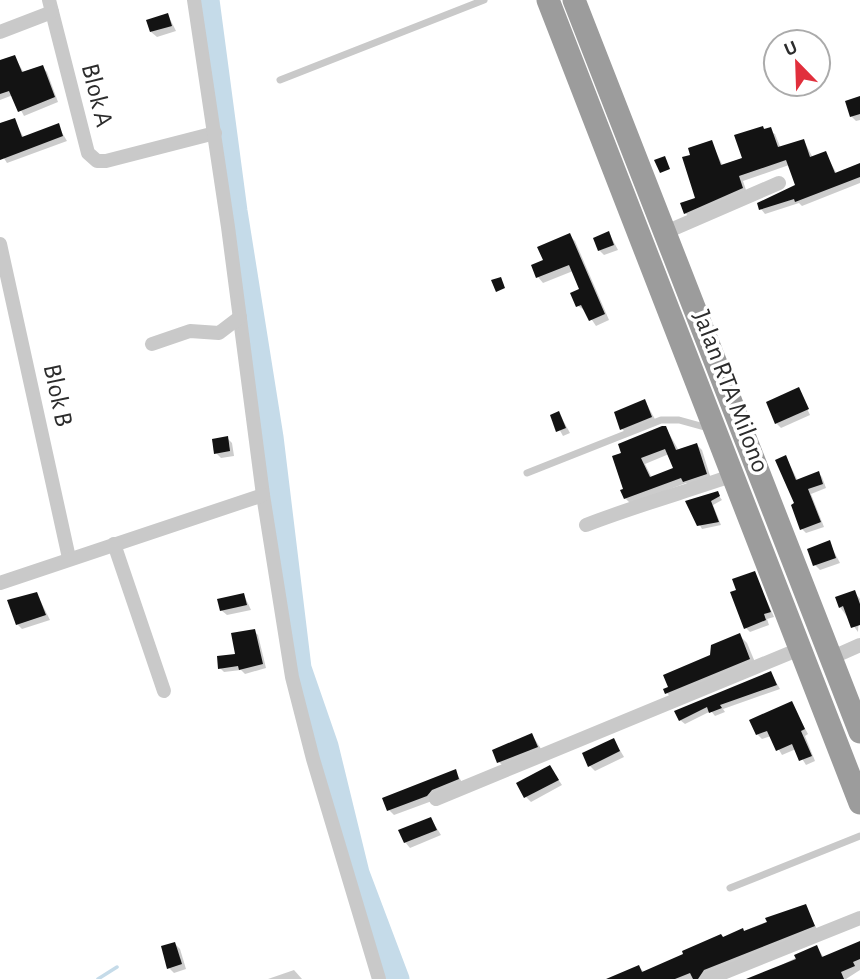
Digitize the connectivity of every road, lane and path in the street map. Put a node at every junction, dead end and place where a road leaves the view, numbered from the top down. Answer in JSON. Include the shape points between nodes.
{"nodes":[{"id":1,"x":194,"y":0,"type":"edge"},
{"id":2,"x":484,"y":0,"type":"edge"},
{"id":3,"x":548,"y":0,"type":"edge"},
{"id":4,"x":574,"y":0,"type":"edge"},
{"id":5,"x":51,"y":6,"type":"edge"},
{"id":6,"x":0,"y":32,"type":"edge"},
{"id":7,"x":280,"y":80,"type":"dead end"},
{"id":8,"x":215,"y":133,"type":"junction"},
{"id":9,"x":779,"y":183,"type":"dead end"},
{"id":10,"x":666,"y":232,"type":"junction"},
{"id":11,"x":0,"y":244,"type":"edge"},
{"id":12,"x":240,"y":317,"type":"junction"},
{"id":13,"x":152,"y":344,"type":"dead end"},
{"id":14,"x":740,"y":422,"type":"junction"},
{"id":15,"x":717,"y":431,"type":"junction"},
{"id":16,"x":527,"y":473,"type":"dead end"},
{"id":17,"x":734,"y":475,"type":"junction"},
{"id":18,"x":263,"y":495,"type":"junction"},
{"id":19,"x":586,"y":525,"type":"dead end"},
{"id":20,"x":114,"y":544,"type":"junction"},
{"id":21,"x":69,"y":558,"type":"junction"},
{"id":22,"x":0,"y":583,"type":"edge"},
{"id":23,"x":860,"y":645,"type":"edge"},
{"id":24,"x":802,"y":648,"type":"junction"},
{"id":25,"x":833,"y":657,"type":"junction"},
{"id":26,"x":840,"y":679,"type":"junction"},
{"id":27,"x":818,"y":688,"type":"junction"},
{"id":28,"x":164,"y":691,"type":"dead end"},
{"id":29,"x":859,"y":726,"type":"edge"},
{"id":30,"x":436,"y":799,"type":"dead end"},
{"id":31,"x":860,"y":803,"type":"edge"},
{"id":32,"x":860,"y":836,"type":"edge"},
{"id":33,"x":730,"y":888,"type":"dead end"},
{"id":34,"x":860,"y":918,"type":"edge"},
{"id":35,"x":379,"y":979,"type":"edge"},
{"id":36,"x":708,"y":979,"type":"edge"}],
"edges":[{"from":1,"to":8,"type":"street"},
{"from":2,"to":7,"type":"lane"},
{"from":3,"to":15,"type":"highway","name":"Jalan RTA Milono"},
{"from":4,"to":10,"type":"highway","name":"Jalan RTA Milono"},
{"from":5,"to":6,"type":"street"},
{"from":5,"to":8,"type":"street","name":"Blok A","via":[[93,159],[106,161],[149,152]]},
{"from":8,"to":12,"type":"street"},
{"from":9,"to":10,"type":"street"},
{"from":10,"to":14,"type":"highway","name":"Jalan RTA Milono"},
{"from":11,"to":21,"type":"street","name":"Blok B"},
{"from":12,"to":13,"type":"street","via":[[219,333],[190,331]]},
{"from":12,"to":18,"type":"street"},
{"from":14,"to":15,"type":"lane"},
{"from":14,"to":25,"type":"highway","name":"Jalan RTA Milono"},
{"from":15,"to":16,"type":"lane","via":[[661,420]]},
{"from":15,"to":17,"type":"highway","name":"Jalan RTA Milono"},
{"from":17,"to":19,"type":"street"},
{"from":17,"to":24,"type":"highway","name":"Jalan RTA Milono"},
{"from":18,"to":20,"type":"street"},
{"from":18,"to":35,"type":"street","via":[[292,677]]},
{"from":20,"to":21,"type":"street"},
{"from":20,"to":28,"type":"street"},
{"from":21,"to":22,"type":"street"},
{"from":23,"to":25,"type":"street"},
{"from":24,"to":27,"type":"highway","name":"Jalan RTA Milono"},
{"from":24,"to":30,"type":"street"},
{"from":25,"to":26,"type":"highway","name":"Jalan RTA Milono"},
{"from":26,"to":27,"type":"highway"},
{"from":26,"to":29,"type":"highway","name":"Jalan RTA Milono"},
{"from":27,"to":31,"type":"highway","name":"Jalan RTA Milono"},
{"from":32,"to":33,"type":"lane"},
{"from":34,"to":36,"type":"street"}]}
